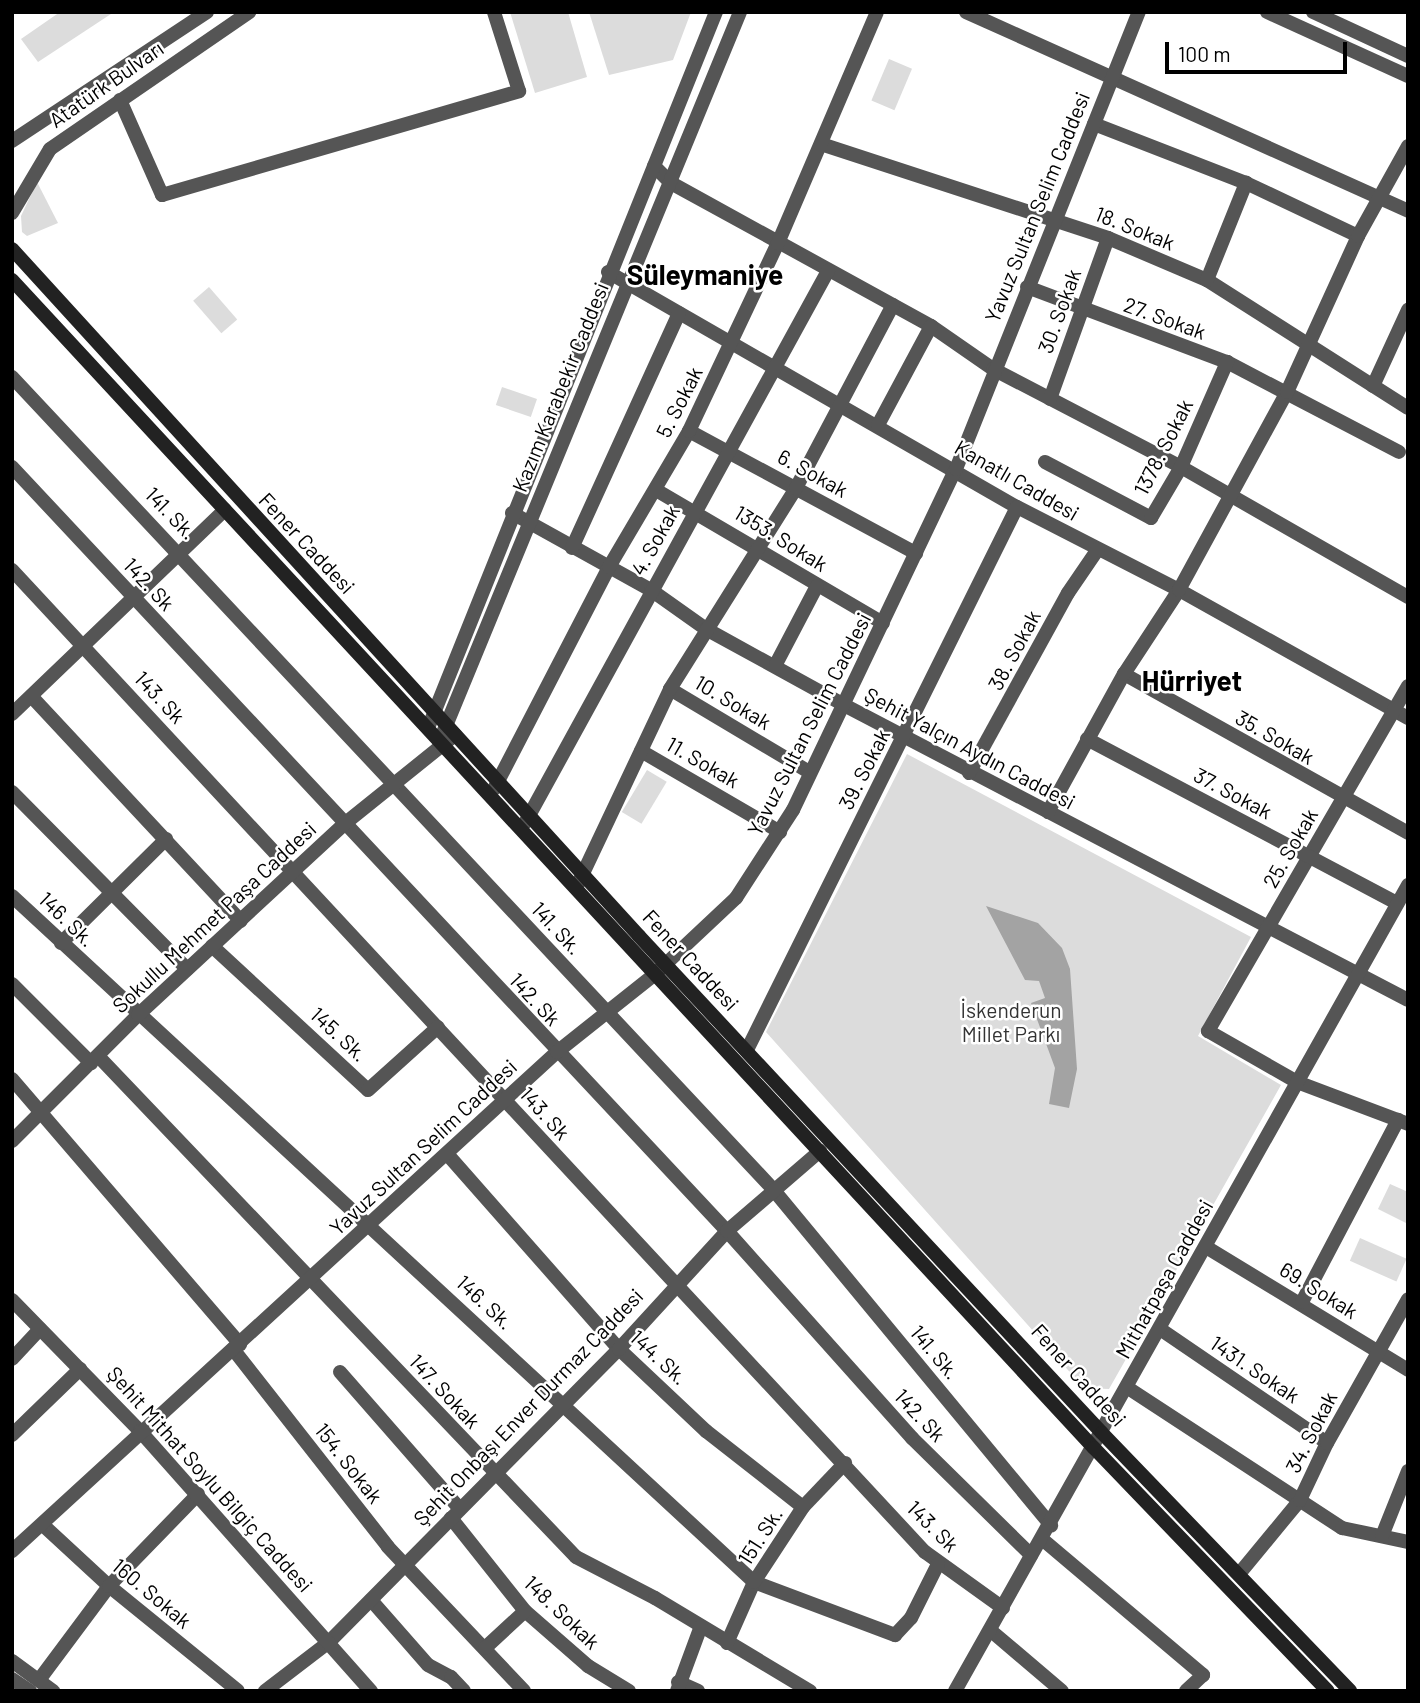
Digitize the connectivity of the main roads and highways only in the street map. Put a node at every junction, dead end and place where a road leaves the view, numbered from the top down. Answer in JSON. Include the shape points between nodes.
{"nodes":[{"id":1,"x":12,"y":249,"type":"edge"},
{"id":2,"x":12,"y":280,"type":"edge"},
{"id":3,"x":660,"y":969,"type":"junction"},
{"id":4,"x":1328,"y":1691,"type":"edge"},
{"id":5,"x":1350,"y":1691,"type":"edge"}],
"edges":[{"from":1,"to":3,"type":"main road","name":"Fener Caddesi","via":[[582,873]]},
{"from":2,"to":3,"type":"main road","name":"Fener Caddesi","via":[[577,890]]},
{"from":3,"to":4,"type":"main road","name":"Fener Caddesi","via":[[1094,1448]]},
{"from":3,"to":5,"type":"main road","name":"Fener Caddesi","via":[[747,1050],[1102,1433]]}]}
